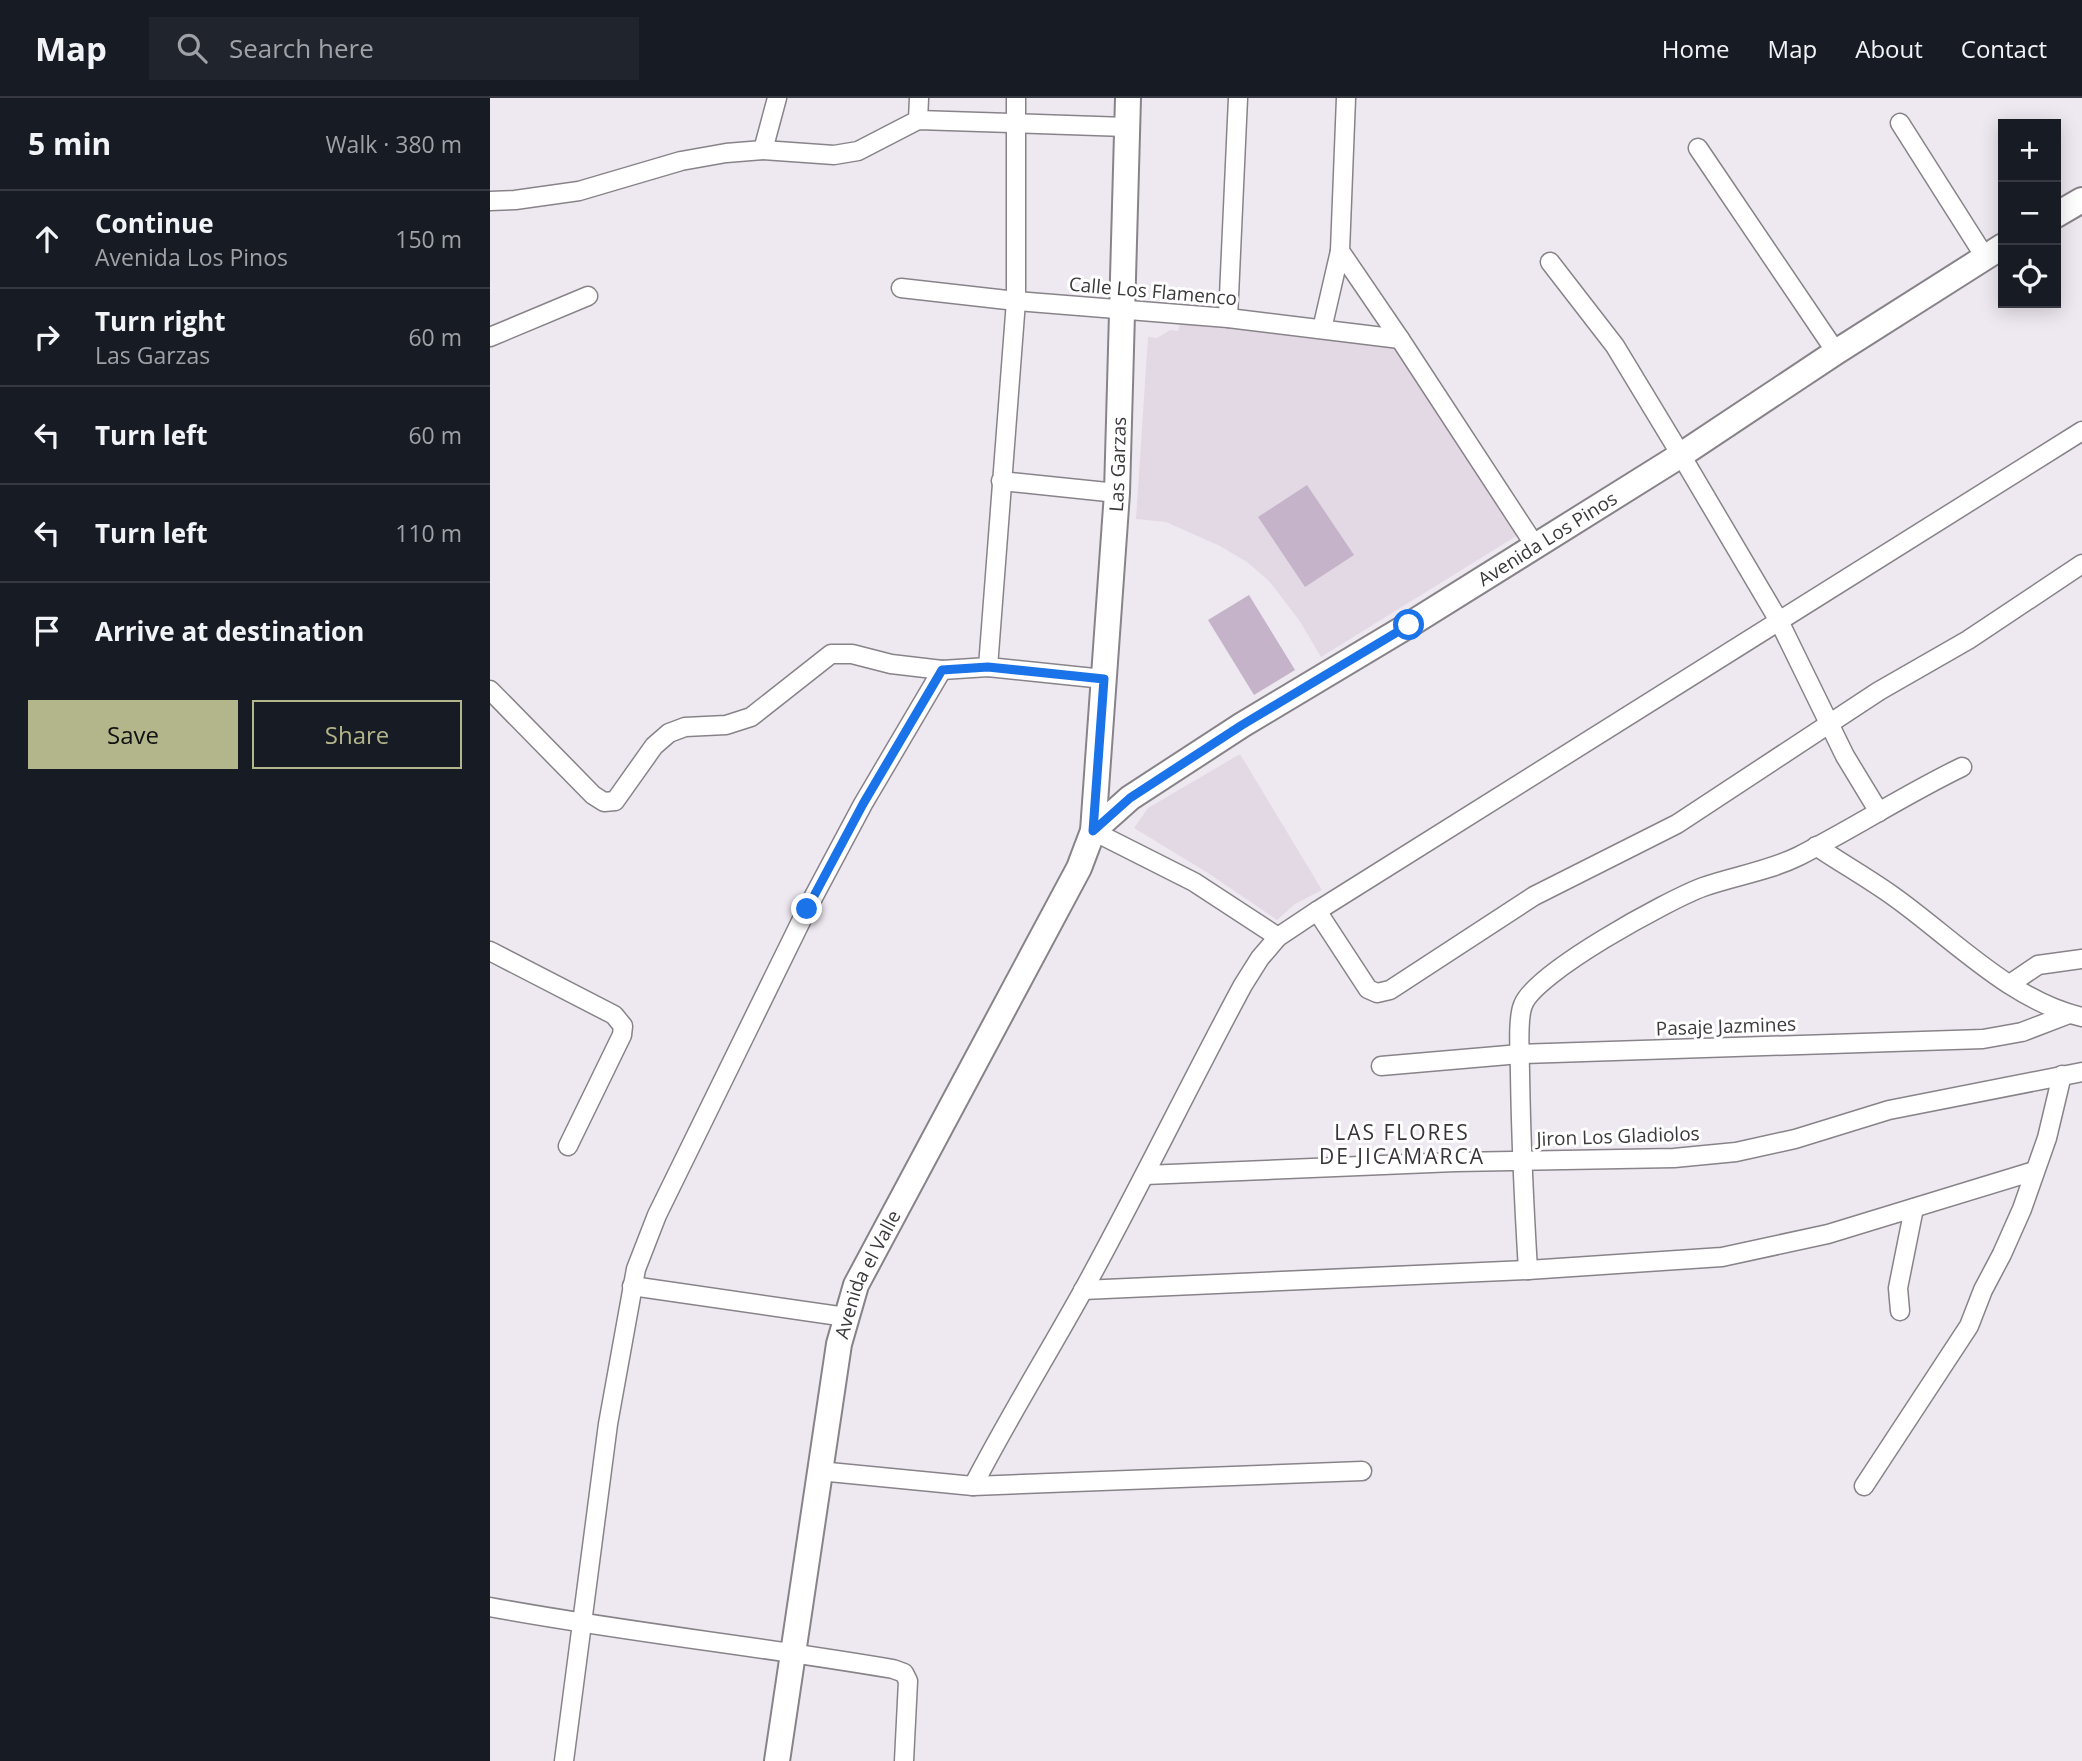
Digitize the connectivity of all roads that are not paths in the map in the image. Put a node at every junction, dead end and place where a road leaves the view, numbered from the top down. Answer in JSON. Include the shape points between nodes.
{"nodes":[{"id":1,"x":777,"y":98,"type":"edge"},
{"id":2,"x":919,"y":98,"type":"edge"},
{"id":3,"x":1016,"y":98,"type":"edge"},
{"id":4,"x":1128,"y":98,"type":"edge"},
{"id":5,"x":1238,"y":98,"type":"edge"},
{"id":6,"x":1346,"y":98,"type":"edge"},
{"id":7,"x":918,"y":120,"type":"junction"},
{"id":8,"x":1014,"y":122,"type":"junction"},
{"id":9,"x":1900,"y":123,"type":"dead end"},
{"id":10,"x":1126,"y":127,"type":"junction"},
{"id":11,"x":1698,"y":148,"type":"dead end"},
{"id":12,"x":763,"y":150,"type":"junction"},
{"id":13,"x":2082,"y":200,"type":"edge"},
{"id":14,"x":490,"y":201,"type":"edge"},
{"id":15,"x":2061,"y":212,"type":"edge"},
{"id":16,"x":1340,"y":251,"type":"junction"},
{"id":17,"x":1994,"y":252,"type":"edge"},
{"id":18,"x":1550,"y":262,"type":"dead end"},
{"id":19,"x":901,"y":288,"type":"dead end"},
{"id":20,"x":588,"y":296,"type":"dead end"},
{"id":21,"x":1016,"y":301,"type":"junction"},
{"id":22,"x":1121,"y":309,"type":"junction"},
{"id":23,"x":1228,"y":318,"type":"junction"},
{"id":24,"x":1322,"y":330,"type":"junction"},
{"id":25,"x":490,"y":337,"type":"edge"},
{"id":26,"x":1400,"y":338,"type":"junction"},
{"id":27,"x":1836,"y":352,"type":"junction"},
{"id":28,"x":2082,"y":431,"type":"edge"},
{"id":29,"x":1681,"y":455,"type":"junction"},
{"id":30,"x":1001,"y":481,"type":"junction"},
{"id":31,"x":1117,"y":493,"type":"junction"},
{"id":32,"x":1536,"y":547,"type":"junction"},
{"id":33,"x":2082,"y":564,"type":"edge"},
{"id":34,"x":1779,"y":621,"type":"junction"},
{"id":35,"x":988,"y":667,"type":"junction"},
{"id":36,"x":942,"y":670,"type":"junction"},
{"id":37,"x":1104,"y":679,"type":"junction"},
{"id":38,"x":490,"y":690,"type":"edge"},
{"id":39,"x":1829,"y":724,"type":"junction"},
{"id":40,"x":1962,"y":767,"type":"dead end"},
{"id":41,"x":1880,"y":812,"type":"junction"},
{"id":42,"x":1093,"y":831,"type":"junction"},
{"id":43,"x":1816,"y":846,"type":"junction"},
{"id":44,"x":1317,"y":911,"type":"junction"},
{"id":45,"x":1278,"y":937,"type":"junction"},
{"id":46,"x":490,"y":951,"type":"edge"},
{"id":47,"x":2082,"y":959,"type":"edge"},
{"id":48,"x":2010,"y":984,"type":"junction"},
{"id":49,"x":2076,"y":1016,"type":"edge"},
{"id":50,"x":1520,"y":1054,"type":"junction"},
{"id":51,"x":1381,"y":1066,"type":"dead end"},
{"id":52,"x":2082,"y":1072,"type":"edge"},
{"id":53,"x":2062,"y":1075,"type":"junction"},
{"id":54,"x":568,"y":1146,"type":"dead end"},
{"id":55,"x":1522,"y":1160,"type":"junction"},
{"id":56,"x":2034,"y":1171,"type":"junction"},
{"id":57,"x":1145,"y":1175,"type":"junction"},
{"id":58,"x":1914,"y":1208,"type":"junction"},
{"id":59,"x":1528,"y":1270,"type":"junction"},
{"id":60,"x":632,"y":1286,"type":"junction"},
{"id":61,"x":1083,"y":1290,"type":"junction"},
{"id":62,"x":1900,"y":1311,"type":"dead end"},
{"id":63,"x":846,"y":1317,"type":"junction"},
{"id":64,"x":819,"y":1471,"type":"junction"},
{"id":65,"x":1362,"y":1471,"type":"dead end"},
{"id":66,"x":973,"y":1486,"type":"junction"},
{"id":67,"x":1864,"y":1486,"type":"dead end"},
{"id":68,"x":490,"y":1607,"type":"edge"},
{"id":69,"x":584,"y":1625,"type":"junction"},
{"id":70,"x":795,"y":1652,"type":"junction"},
{"id":71,"x":564,"y":1761,"type":"edge"},
{"id":72,"x":777,"y":1761,"type":"edge"},
{"id":73,"x":904,"y":1761,"type":"edge"}],
"edges":[{"from":1,"to":12,"type":"street"},
{"from":2,"to":7,"type":"street"},
{"from":3,"to":8,"type":"street"},
{"from":4,"to":10,"type":"street","name":"Las Garzas"},
{"from":5,"to":23,"type":"street"},
{"from":6,"to":16,"type":"street"},
{"from":7,"to":8,"type":"street"},
{"from":7,"to":12,"type":"street","via":[[858,151],[834,155]]},
{"from":8,"to":10,"type":"street"},
{"from":8,"to":21,"type":"street"},
{"from":9,"to":17,"type":"street"},
{"from":10,"to":22,"type":"street","name":"Las Garzas"},
{"from":11,"to":27,"type":"street"},
{"from":12,"to":14,"type":"street","via":[[681,162],[579,191]]},
{"from":13,"to":15,"type":"street"},
{"from":16,"to":24,"type":"street"},
{"from":16,"to":26,"type":"street"},
{"from":17,"to":27,"type":"street","name":"Avenida Los Pinos"},
{"from":18,"to":29,"type":"street","via":[[1615,346]]},
{"from":19,"to":21,"type":"street","name":"Calle Los Flamenco"},
{"from":20,"to":25,"type":"street"},
{"from":21,"to":22,"type":"street","name":"Calle Los Flamenco"},
{"from":21,"to":30,"type":"street"},
{"from":22,"to":23,"type":"street","name":"Calle Los Flamenco"},
{"from":22,"to":31,"type":"street","name":"Las Garzas"},
{"from":23,"to":24,"type":"street","name":"Calle Los Flamenco"},
{"from":24,"to":26,"type":"street","name":"Calle Los Flamenco"},
{"from":26,"to":32,"type":"street"},
{"from":27,"to":29,"type":"street","name":"Avenida Los Pinos"},
{"from":28,"to":34,"type":"street"},
{"from":29,"to":32,"type":"street","name":"Avenida Los Pinos"},
{"from":29,"to":34,"type":"street"},
{"from":30,"to":31,"type":"street"},
{"from":30,"to":35,"type":"street"},
{"from":31,"to":37,"type":"street","name":"Las Garzas"},
{"from":32,"to":42,"type":"street","name":"Avenida Los Pinos","via":[[1242,725],[1130,798]]},
{"from":33,"to":39,"type":"street"},
{"from":34,"to":39,"type":"street"},
{"from":34,"to":44,"type":"street"},
{"from":35,"to":36,"type":"street"},
{"from":35,"to":37,"type":"street"},
{"from":36,"to":38,"type":"street","via":[[831,654],[751,718],[669,733],[654,746],[615,801],[604,802]]},
{"from":36,"to":60,"type":"street","via":[[807,909],[657,1215]]},
{"from":37,"to":42,"type":"street","name":"Las Garzas"},
{"from":39,"to":41,"type":"street"},
{"from":39,"to":44,"type":"street","via":[[1677,824],[1534,897],[1390,990],[1377,993],[1368,989]]},
{"from":40,"to":41,"type":"street"},
{"from":41,"to":43,"type":"street"},
{"from":42,"to":45,"type":"street","via":[[1194,882]]},
{"from":42,"to":63,"type":"street","name":"Avenida el Valle","via":[[1079,868],[856,1284]]},
{"from":43,"to":48,"type":"street","via":[[1891,895]]},
{"from":43,"to":50,"type":"street","via":[[1797,857],[1665,903],[1537,984],[1523,1005]]},
{"from":44,"to":45,"type":"street"},
{"from":45,"to":57,"type":"street","via":[[1243,985]]},
{"from":46,"to":54,"type":"street","via":[[614,1015],[623,1026]]},
{"from":47,"to":48,"type":"street","via":[[2038,965]]},
{"from":48,"to":49,"type":"street"},
{"from":49,"to":50,"type":"street","name":"Pasaje Jazmines","via":[[1983,1039]]},
{"from":50,"to":51,"type":"street","name":"Pasaje Jazmines"},
{"from":50,"to":55,"type":"street"},
{"from":52,"to":53,"type":"street","name":"Jiron Los Gladiolos"},
{"from":53,"to":55,"type":"street","name":"Jiron Los Gladiolos","via":[[1889,1110],[1736,1152]]},
{"from":53,"to":56,"type":"street"},
{"from":55,"to":57,"type":"street","name":"Jiron Los Gladiolos"},
{"from":55,"to":59,"type":"street"},
{"from":56,"to":58,"type":"street"},
{"from":56,"to":67,"type":"street","via":[[2022,1209],[1969,1326]]},
{"from":57,"to":61,"type":"street"},
{"from":58,"to":59,"type":"street","via":[[1828,1234],[1722,1257]]},
{"from":58,"to":62,"type":"street","via":[[1898,1288]]},
{"from":59,"to":61,"type":"street"},
{"from":60,"to":63,"type":"street"},
{"from":60,"to":69,"type":"street","via":[[608,1424]]},
{"from":61,"to":66,"type":"street"},
{"from":63,"to":64,"type":"street","name":"Avenida el Valle"},
{"from":64,"to":66,"type":"street"},
{"from":64,"to":70,"type":"street","name":"Avenida el Valle"},
{"from":65,"to":66,"type":"street"},
{"from":68,"to":69,"type":"street"},
{"from":69,"to":70,"type":"street"},
{"from":69,"to":71,"type":"street"},
{"from":70,"to":72,"type":"street","name":"Avenida el Valle"},
{"from":70,"to":73,"type":"street","via":[[904,1673],[908,1681]]}]}
